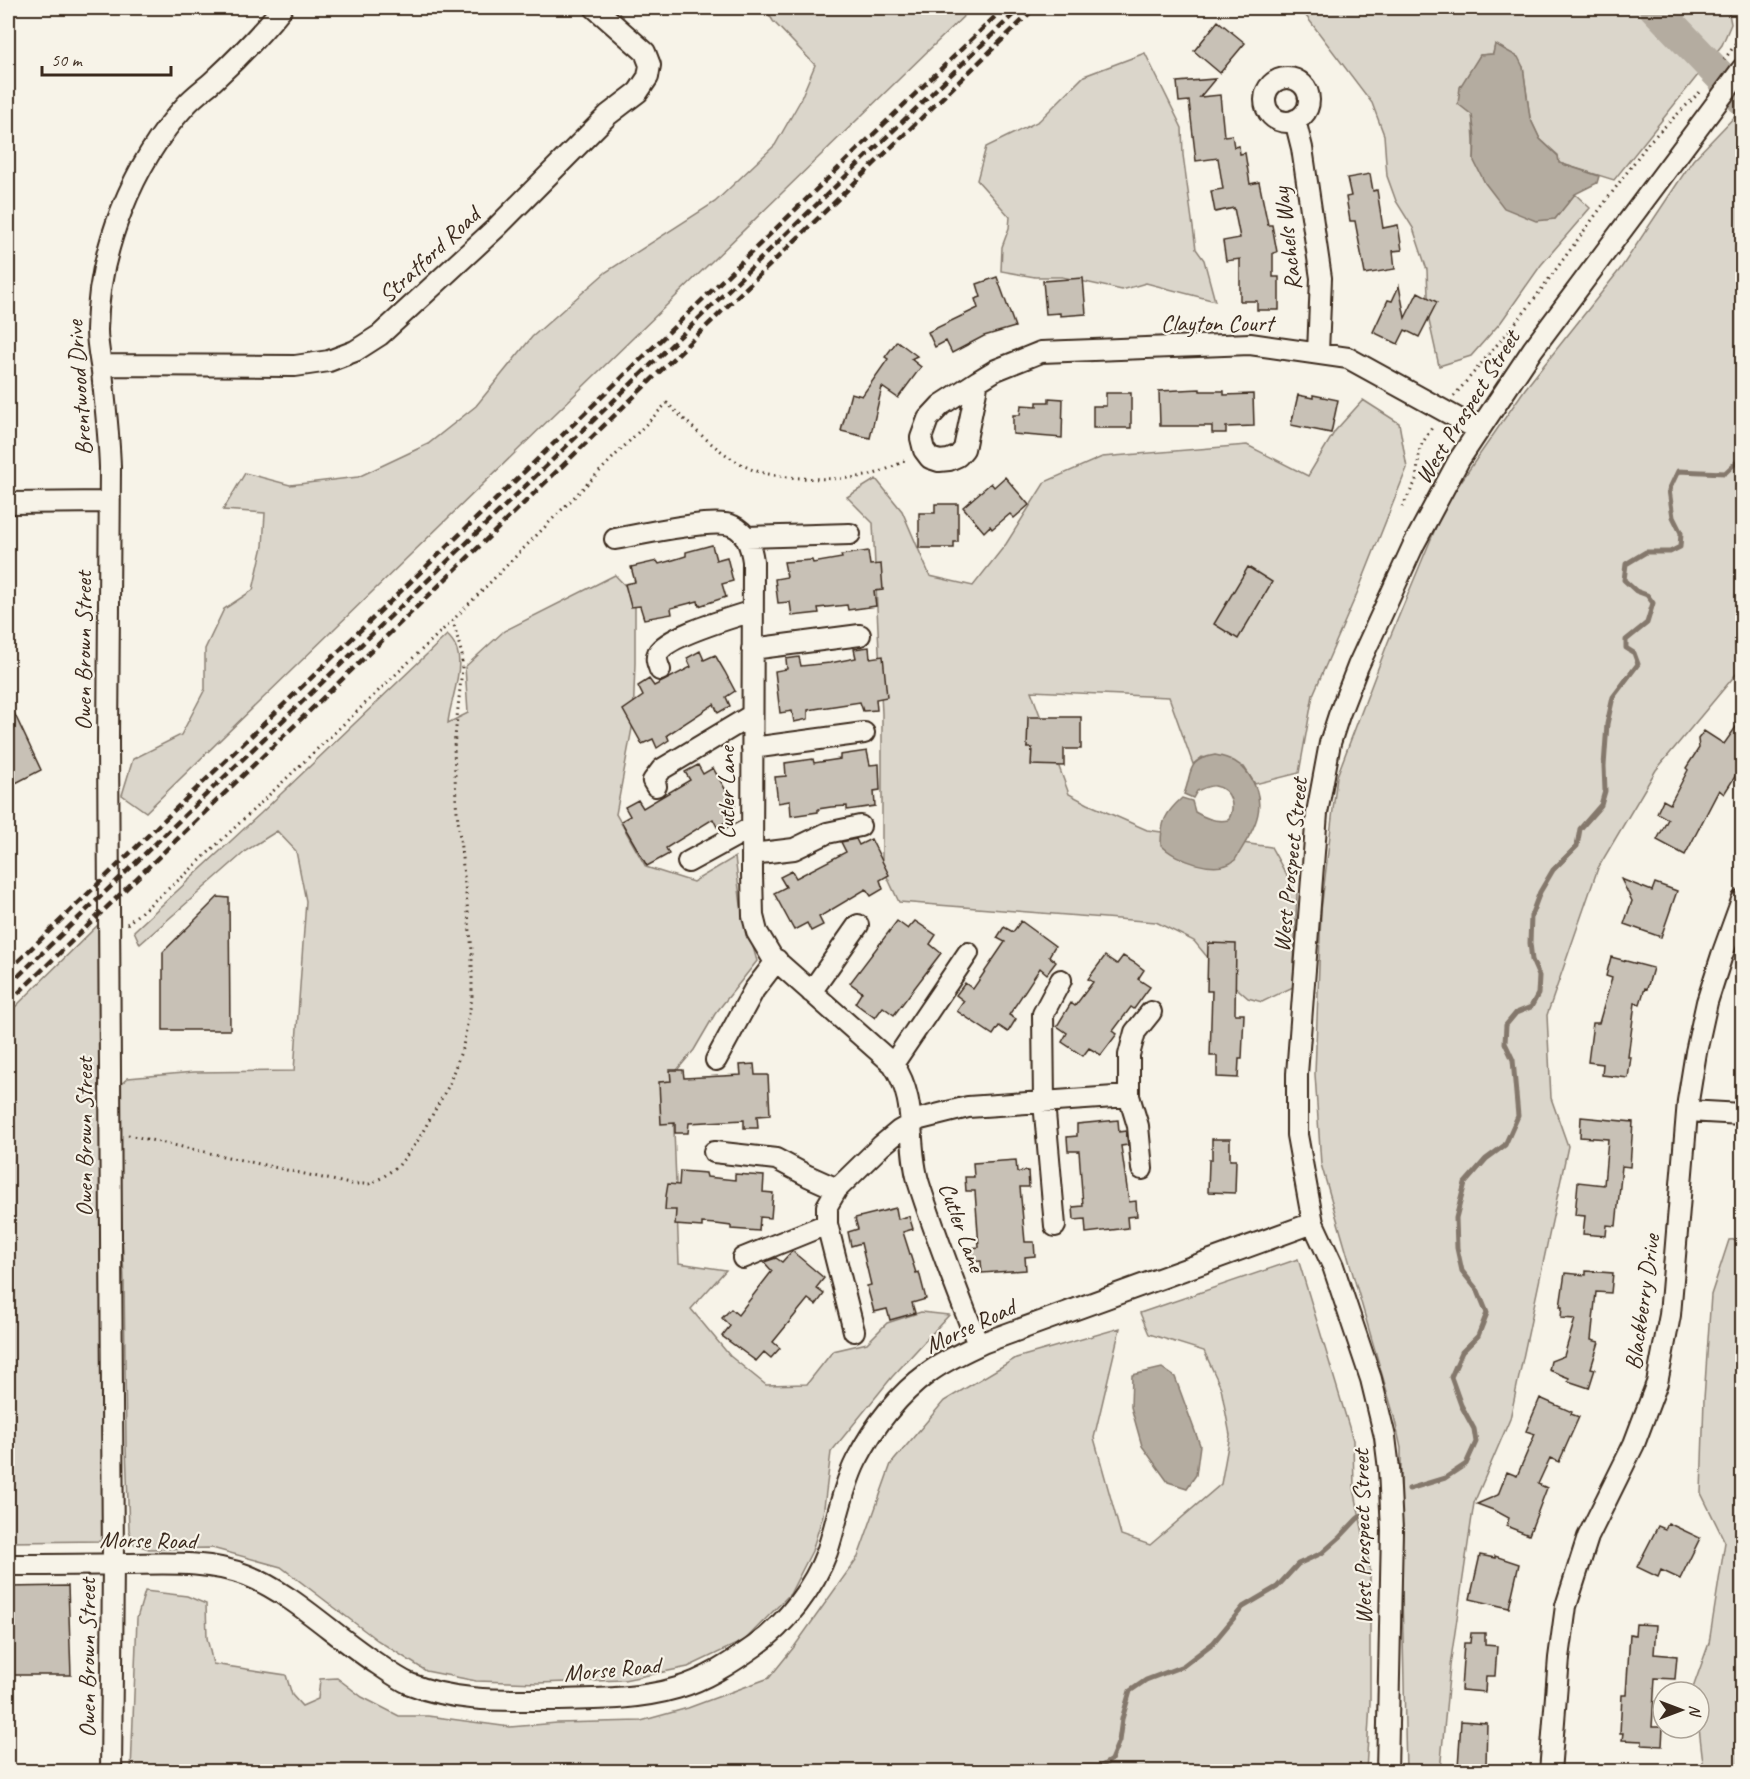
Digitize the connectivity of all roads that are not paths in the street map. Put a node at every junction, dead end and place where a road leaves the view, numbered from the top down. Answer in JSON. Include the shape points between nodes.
{"nodes":[{"id":1,"x":282,"y":8,"type":"edge"},
{"id":2,"x":596,"y":8,"type":"edge"},
{"id":3,"x":1743,"y":69,"type":"edge"},
{"id":4,"x":1294,"y":120,"type":"dead end"},
{"id":5,"x":1318,"y":353,"type":"junction"},
{"id":6,"x":101,"y":365,"type":"junction"},
{"id":7,"x":978,"y":381,"type":"junction"},
{"id":8,"x":1479,"y":430,"type":"junction"},
{"id":9,"x":8,"y":502,"type":"edge"},
{"id":10,"x":108,"y":502,"type":"junction"},
{"id":11,"x":850,"y":534,"type":"dead end"},
{"id":12,"x":746,"y":537,"type":"junction"},
{"id":13,"x":615,"y":539,"type":"dead end"},
{"id":14,"x":752,"y":611,"type":"junction"},
{"id":15,"x":860,"y":635,"type":"dead end"},
{"id":16,"x":752,"y":649,"type":"junction"},
{"id":17,"x":660,"y":670,"type":"dead end"},
{"id":18,"x":752,"y":715,"type":"junction"},
{"id":19,"x":864,"y":733,"type":"dead end"},
{"id":20,"x":752,"y":748,"type":"junction"},
{"id":21,"x":656,"y":786,"type":"dead end"},
{"id":22,"x":860,"y":826,"type":"dead end"},
{"id":23,"x":752,"y":827,"type":"junction"},
{"id":24,"x":752,"y":854,"type":"junction"},
{"id":25,"x":688,"y":862,"type":"dead end"},
{"id":26,"x":1743,"y":900,"type":"edge"},
{"id":27,"x":858,"y":925,"type":"dead end"},
{"id":28,"x":968,"y":953,"type":"dead end"},
{"id":29,"x":777,"y":960,"type":"junction"},
{"id":30,"x":1061,"y":980,"type":"dead end"},
{"id":31,"x":811,"y":992,"type":"junction"},
{"id":32,"x":1151,"y":1012,"type":"dead end"},
{"id":33,"x":716,"y":1060,"type":"dead end"},
{"id":34,"x":893,"y":1064,"type":"junction"},
{"id":35,"x":1130,"y":1096,"type":"junction"},
{"id":36,"x":1044,"y":1102,"type":"junction"},
{"id":37,"x":1688,"y":1110,"type":"junction"},
{"id":38,"x":1743,"y":1114,"type":"edge"},
{"id":39,"x":911,"y":1124,"type":"junction"},
{"id":40,"x":714,"y":1152,"type":"dead end"},
{"id":41,"x":1142,"y":1169,"type":"dead end"},
{"id":42,"x":837,"y":1189,"type":"junction"},
{"id":43,"x":1313,"y":1223,"type":"junction"},
{"id":44,"x":827,"y":1224,"type":"junction"},
{"id":45,"x":1055,"y":1226,"type":"dead end"},
{"id":46,"x":743,"y":1258,"type":"dead end"},
{"id":47,"x":854,"y":1331,"type":"dead end"},
{"id":48,"x":978,"y":1345,"type":"junction"},
{"id":49,"x":113,"y":1564,"type":"junction"},
{"id":50,"x":8,"y":1565,"type":"edge"},
{"id":51,"x":111,"y":1772,"type":"edge"},
{"id":52,"x":1387,"y":1772,"type":"edge"},
{"id":53,"x":1550,"y":1772,"type":"edge"}],
"edges":[{"from":1,"to":6,"type":"street","name":"Brentwood Drive","via":[[249,46],[187,104],[146,162],[128,196],[104,271],[97,331]]},
{"from":2,"to":6,"type":"street","name":"Stratford Road","via":[[645,52],[650,65],[648,77],[638,92],[608,115],[380,335],[329,361],[295,366]]},
{"from":3,"to":8,"type":"street","name":"West Prospect Street","via":[[1533,349]]},
{"from":4,"to":5,"type":"street","name":"Rachels Way","via":[[1302,148],[1321,278]]},
{"from":5,"to":7,"type":"street","name":"Clayton Court","via":[[1250,344],[1041,352]]},
{"from":5,"to":8,"type":"street","name":"Clayton Court","via":[[1348,358]]},
{"from":6,"to":10,"type":"street","name":"Brentwood Drive","via":[[109,438]]},
{"from":7,"to":7,"type":"street","name":"Clayton Court","via":[[941,405],[928,419],[921,438],[930,458],[939,461],[958,456],[964,449]]},
{"from":8,"to":43,"type":"street","name":"West Prospect Street","via":[[1414,544],[1358,666],[1330,743],[1317,813],[1297,1074],[1297,1135]]},
{"from":9,"to":10,"type":"street"},
{"from":10,"to":49,"type":"street","name":"Owen Brown Street"},
{"from":11,"to":12,"type":"street"},
{"from":12,"to":13,"type":"street","via":[[731,525],[714,523]]},
{"from":12,"to":14,"type":"street","name":"Cutler Lane","via":[[753,561]]},
{"from":14,"to":16,"type":"street","name":"Cutler Lane"},
{"from":14,"to":17,"type":"street","via":[[666,644],[656,658]]},
{"from":15,"to":16,"type":"street"},
{"from":16,"to":18,"type":"street","name":"Cutler Lane"},
{"from":18,"to":20,"type":"street","name":"Cutler Lane"},
{"from":18,"to":21,"type":"street","via":[[662,769],[653,781]]},
{"from":19,"to":20,"type":"street"},
{"from":20,"to":23,"type":"street","name":"Cutler Lane"},
{"from":22,"to":24,"type":"street","via":[[826,833],[794,849]]},
{"from":23,"to":24,"type":"street","name":"Cutler Lane"},
{"from":23,"to":25,"type":"street"},
{"from":24,"to":29,"type":"street","name":"Cutler Lane","via":[[753,916],[757,932]]},
{"from":26,"to":37,"type":"street","name":"Blackberry Drive","via":[[1707,1002]]},
{"from":27,"to":31,"type":"street"},
{"from":28,"to":34,"type":"street"},
{"from":29,"to":31,"type":"street","name":"Cutler Lane"},
{"from":29,"to":33,"type":"street","via":[[754,990]]},
{"from":30,"to":36,"type":"street","via":[[1043,1014]]},
{"from":31,"to":34,"type":"street","name":"Cutler Lane"},
{"from":32,"to":35,"type":"street","via":[[1135,1032],[1129,1055]]},
{"from":34,"to":39,"type":"street","name":"Cutler Lane","via":[[906,1086]]},
{"from":35,"to":36,"type":"street"},
{"from":35,"to":41,"type":"street","via":[[1138,1126]]},
{"from":36,"to":39,"type":"street","via":[[968,1107]]},
{"from":36,"to":45,"type":"street"},
{"from":37,"to":38,"type":"street"},
{"from":37,"to":53,"type":"street","name":"Blackberry Drive","via":[[1670,1315],[1657,1383],[1634,1444],[1588,1537],[1566,1606]]},
{"from":39,"to":42,"type":"street","via":[[881,1146]]},
{"from":39,"to":48,"type":"street","name":"Cutler Lane","via":[[919,1184]]},
{"from":40,"to":42,"type":"street","via":[[777,1159]]},
{"from":42,"to":44,"type":"street","via":[[827,1206]]},
{"from":43,"to":48,"type":"street","name":"Morse Road"},
{"from":43,"to":52,"type":"street","name":"West Prospect Street","via":[[1334,1266],[1371,1379],[1385,1437],[1392,1530]]},
{"from":44,"to":46,"type":"street"},
{"from":44,"to":47,"type":"street"},
{"from":48,"to":49,"type":"street","name":"Morse Road","via":[[927,1374],[871,1434],[847,1483],[826,1555],[807,1591],[789,1614],[759,1643],[722,1668],[678,1688],[636,1697],[582,1700],[482,1700],[437,1691],[389,1672],[285,1597],[246,1575],[189,1563]]},
{"from":49,"to":50,"type":"street","name":"Morse Road"},
{"from":49,"to":51,"type":"street","name":"Owen Brown Street"}]}
